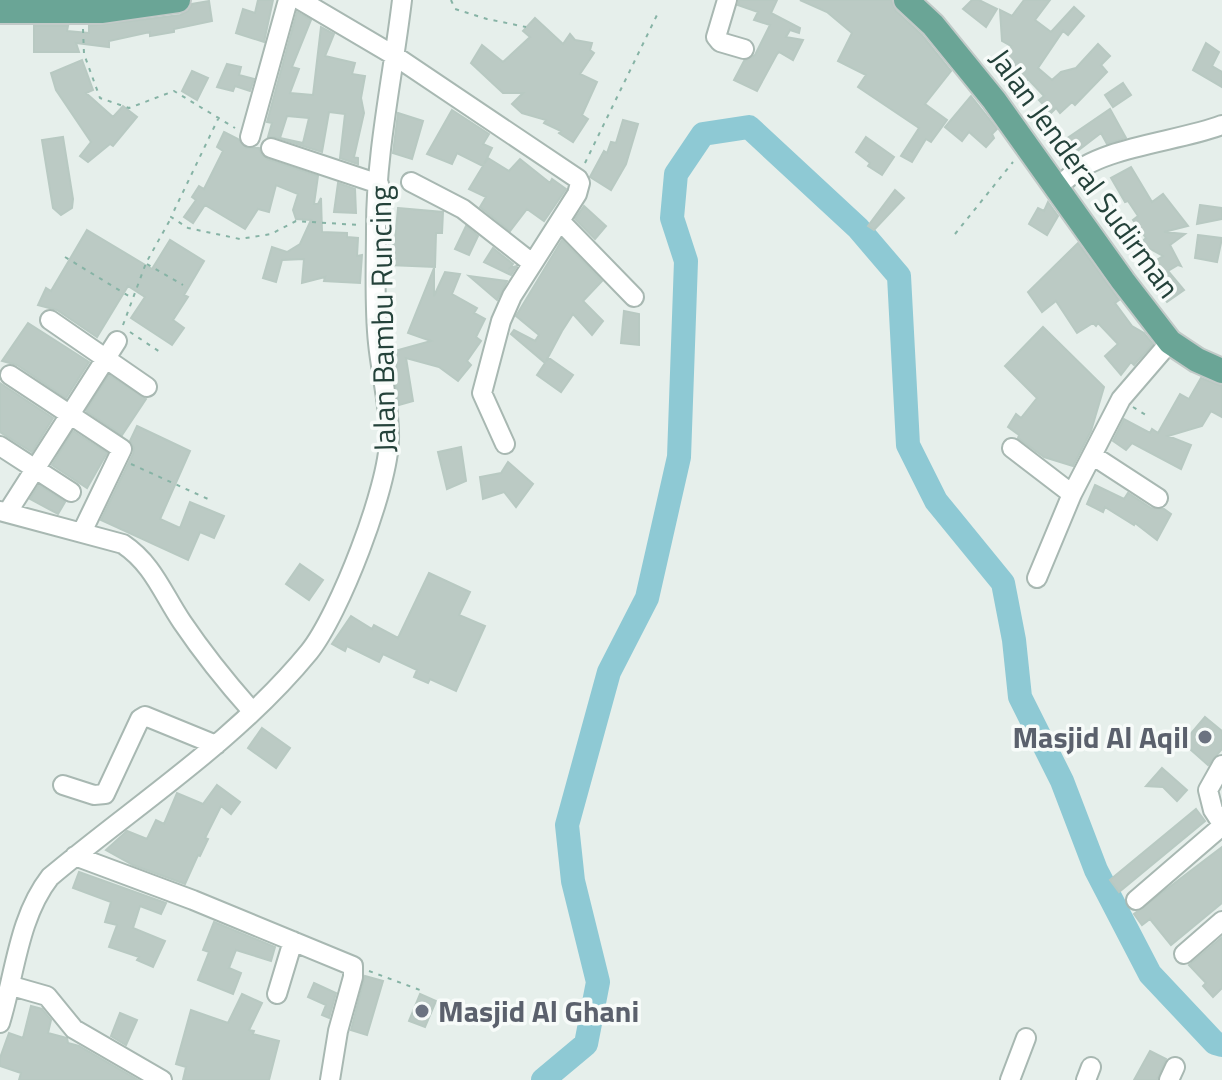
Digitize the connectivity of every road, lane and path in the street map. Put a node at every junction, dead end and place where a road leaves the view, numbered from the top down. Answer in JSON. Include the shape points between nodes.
{"nodes":[{"id":1,"x":178,"y":0,"type":"edge"},
{"id":2,"x":288,"y":0,"type":"edge"},
{"id":3,"x":300,"y":0,"type":"edge"},
{"id":4,"x":402,"y":0,"type":"edge"},
{"id":5,"x":451,"y":0,"type":"edge"},
{"id":6,"x":727,"y":0,"type":"edge"},
{"id":7,"x":906,"y":0,"type":"edge"},
{"id":8,"x":928,"y":0,"type":"edge"},
{"id":9,"x":0,"y":11,"type":"edge"},
{"id":10,"x":82,"y":11,"type":"junction"},
{"id":11,"x":657,"y":15,"type":"dead end"},
{"id":12,"x":526,"y":27,"type":"dead end"},
{"id":13,"x":744,"y":49,"type":"dead end"},
{"id":14,"x":395,"y":56,"type":"junction"},
{"id":15,"x":219,"y":117,"type":"junction"},
{"id":16,"x":1015,"y":117,"type":"junction"},
{"id":17,"x":1222,"y":125,"type":"edge"},
{"id":18,"x":250,"y":137,"type":"joint"},
{"id":19,"x":1027,"y":146,"type":"junction"},
{"id":20,"x":271,"y":148,"type":"dead end"},
{"id":21,"x":578,"y":179,"type":"junction"},
{"id":22,"x":1067,"y":179,"type":"junction"},
{"id":23,"x":411,"y":182,"type":"dead end"},
{"id":24,"x":379,"y":184,"type":"junction"},
{"id":25,"x":171,"y":217,"type":"junction"},
{"id":26,"x":561,"y":222,"type":"junction"},
{"id":27,"x":376,"y":226,"type":"junction"},
{"id":28,"x":955,"y":234,"type":"dead end"},
{"id":29,"x":65,"y":257,"type":"dead end"},
{"id":30,"x":146,"y":263,"type":"junction"},
{"id":31,"x":532,"y":263,"type":"junction"},
{"id":32,"x":183,"y":285,"type":"dead end"},
{"id":33,"x":634,"y":297,"type":"dead end"},
{"id":34,"x":133,"y":299,"type":"junction"},
{"id":35,"x":50,"y":320,"type":"dead end"},
{"id":36,"x":117,"y":341,"type":"dead end"},
{"id":37,"x":1170,"y":342,"type":"junction"},
{"id":38,"x":163,"y":354,"type":"dead end"},
{"id":39,"x":1222,"y":354,"type":"edge"},
{"id":40,"x":106,"y":359,"type":"junction"},
{"id":41,"x":1222,"y":371,"type":"edge"},
{"id":42,"x":10,"y":375,"type":"dead end"},
{"id":43,"x":147,"y":387,"type":"dead end"},
{"id":44,"x":71,"y":414,"type":"junction"},
{"id":45,"x":505,"y":444,"type":"dead end"},
{"id":46,"x":0,"y":446,"type":"edge"},
{"id":47,"x":1012,"y":448,"type":"dead end"},
{"id":48,"x":1092,"y":455,"type":"junction"},
{"id":49,"x":119,"y":458,"type":"junction"},
{"id":50,"x":35,"y":468,"type":"junction"},
{"id":51,"x":71,"y":492,"type":"dead end"},
{"id":52,"x":1072,"y":494,"type":"junction"},
{"id":53,"x":1158,"y":498,"type":"dead end"},
{"id":54,"x":208,"y":499,"type":"dead end"},
{"id":55,"x":4,"y":512,"type":"edge"},
{"id":56,"x":82,"y":532,"type":"junction"},
{"id":57,"x":1037,"y":578,"type":"dead end"},
{"id":58,"x":252,"y":711,"type":"junction"},
{"id":59,"x":216,"y":745,"type":"junction"},
{"id":60,"x":1222,"y":765,"type":"edge"},
{"id":61,"x":63,"y":785,"type":"dead end"},
{"id":62,"x":1222,"y":825,"type":"edge"},
{"id":63,"x":75,"y":856,"type":"junction"},
{"id":64,"x":1136,"y":900,"type":"dead end"},
{"id":65,"x":1222,"y":921,"type":"edge"},
{"id":66,"x":293,"y":941,"type":"junction"},
{"id":67,"x":1184,"y":954,"type":"dead end"},
{"id":68,"x":349,"y":963,"type":"junction"},
{"id":69,"x":12,"y":986,"type":"junction"},
{"id":70,"x":420,"y":990,"type":"dead end"},
{"id":71,"x":277,"y":994,"type":"dead end"},
{"id":72,"x":0,"y":1023,"type":"edge"},
{"id":73,"x":1026,"y":1038,"type":"dead end"},
{"id":74,"x":162,"y":1080,"type":"edge"},
{"id":75,"x":330,"y":1080,"type":"edge"},
{"id":76,"x":1010,"y":1080,"type":"edge"}],
"edges":[{"from":1,"to":10,"type":"main road"},
{"from":2,"to":18,"type":"street"},
{"from":3,"to":14,"type":"street"},
{"from":4,"to":14,"type":"street","name":"Jalan Bambu Runcing"},
{"from":5,"to":12,"type":"path","via":[[455,9]]},
{"from":6,"to":13,"type":"street","via":[[716,37]]},
{"from":7,"to":16,"type":"main road","name":"Jalan Jenderal Sudirman"},
{"from":8,"to":16,"type":"main road","name":"Jalan Jenderal Sudirman","via":[[975,53]]},
{"from":9,"to":10,"type":"main road"},
{"from":10,"to":15,"type":"path","via":[[84,54],[100,98],[129,108],[174,91]]},
{"from":11,"to":21,"type":"path"},
{"from":14,"to":21,"type":"street"},
{"from":14,"to":24,"type":"street","name":"Jalan Bambu Runcing"},
{"from":15,"to":18,"type":"path"},
{"from":15,"to":25,"type":"path"},
{"from":16,"to":19,"type":"main road","name":"Jalan Jenderal Sudirman"},
{"from":16,"to":22,"type":"main road","name":"Jalan Jenderal Sudirman"},
{"from":17,"to":22,"type":"street","via":[[1117,152],[1076,169]]},
{"from":19,"to":28,"type":"path"},
{"from":19,"to":37,"type":"main road","name":"Jalan Jenderal Sudirman"},
{"from":20,"to":24,"type":"street"},
{"from":21,"to":26,"type":"street","via":[[577,194]]},
{"from":22,"to":39,"type":"main road","name":"Jalan Jenderal Sudirman","via":[[1177,328]]},
{"from":23,"to":31,"type":"street","via":[[463,209]]},
{"from":24,"to":27,"type":"street","name":"Jalan Bambu Runcing"},
{"from":25,"to":27,"type":"path","via":[[188,228],[240,239],[271,234],[296,221]]},
{"from":25,"to":30,"type":"path"},
{"from":26,"to":31,"type":"street"},
{"from":26,"to":33,"type":"street"},
{"from":27,"to":58,"type":"street","name":"Jalan Bambu Runcing","via":[[378,340],[389,440],[383,475],[343,592],[321,635]]},
{"from":29,"to":34,"type":"path"},
{"from":30,"to":32,"type":"path"},
{"from":30,"to":34,"type":"path"},
{"from":31,"to":45,"type":"street","via":[[501,321],[482,393]]},
{"from":34,"to":38,"type":"path","via":[[123,326]]},
{"from":35,"to":40,"type":"street"},
{"from":36,"to":40,"type":"street"},
{"from":37,"to":41,"type":"main road","name":"Jalan Jenderal Sudirman"},
{"from":37,"to":48,"type":"street","via":[[1121,399]]},
{"from":40,"to":43,"type":"street"},
{"from":40,"to":44,"type":"street"},
{"from":42,"to":44,"type":"street"},
{"from":44,"to":49,"type":"street","via":[[120,446]]},
{"from":44,"to":50,"type":"street"},
{"from":46,"to":50,"type":"street"},
{"from":47,"to":52,"type":"street"},
{"from":48,"to":52,"type":"street"},
{"from":48,"to":53,"type":"street"},
{"from":49,"to":54,"type":"path"},
{"from":49,"to":56,"type":"street"},
{"from":50,"to":51,"type":"street"},
{"from":50,"to":55,"type":"street"},
{"from":52,"to":57,"type":"street"},
{"from":55,"to":56,"type":"street"},
{"from":56,"to":58,"type":"street","via":[[123,544],[139,555],[205,655]]},
{"from":58,"to":59,"type":"street","name":"Jalan Bambu Runcing"},
{"from":59,"to":61,"type":"street","via":[[145,716],[105,794]]},
{"from":59,"to":63,"type":"street","name":"Jalan Bambu Runcing"},
{"from":60,"to":62,"type":"street","via":[[1208,790]]},
{"from":62,"to":64,"type":"street"},
{"from":63,"to":66,"type":"street"},
{"from":63,"to":69,"type":"street","name":"Jalan Bambu Runcing","via":[[50,877],[32,905]]},
{"from":65,"to":67,"type":"street"},
{"from":66,"to":68,"type":"street"},
{"from":66,"to":71,"type":"street"},
{"from":68,"to":70,"type":"path"},
{"from":68,"to":75,"type":"street","via":[[354,973]]},
{"from":69,"to":72,"type":"street","name":"Jalan Bambu Runcing"},
{"from":69,"to":74,"type":"street","via":[[47,996],[74,1029]]},
{"from":73,"to":76,"type":"street"}]}
